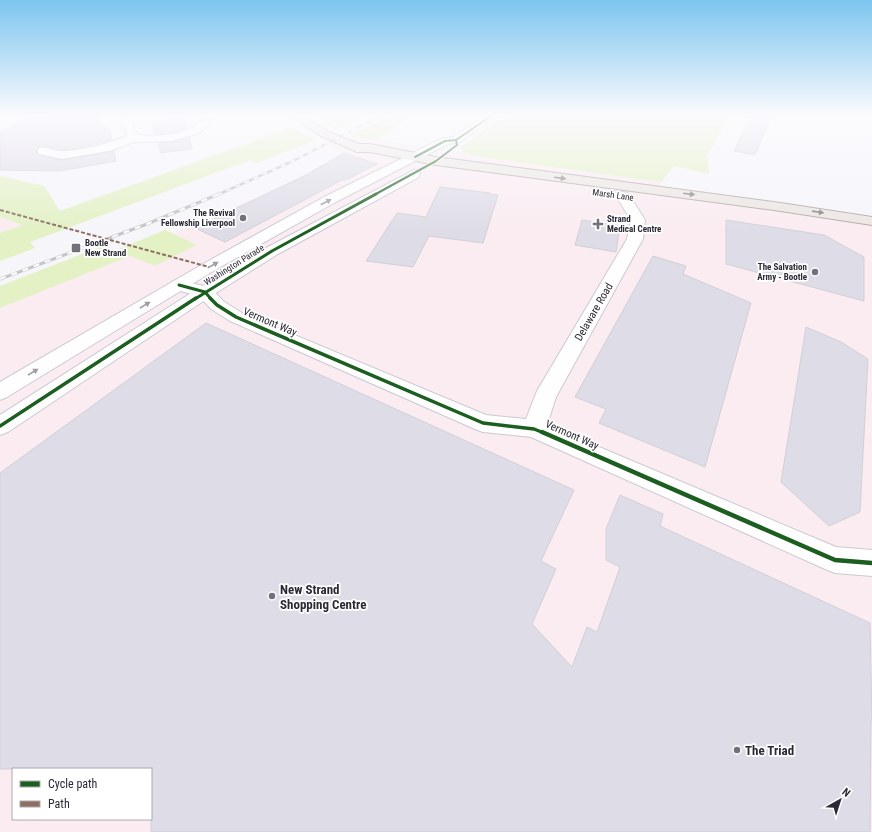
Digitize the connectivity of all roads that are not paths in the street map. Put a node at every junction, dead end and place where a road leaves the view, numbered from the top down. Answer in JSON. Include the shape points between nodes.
{"nodes":[{"id":1,"x":52,"y":153,"type":"edge"},
{"id":2,"x":75,"y":153,"type":"edge"},
{"id":3,"x":361,"y":153,"type":"edge"},
{"id":4,"x":394,"y":153,"type":"edge"},
{"id":5,"x":423,"y":153,"type":"edge"},
{"id":6,"x":446,"y":153,"type":"edge"},
{"id":7,"x":415,"y":157,"type":"junction"},
{"id":8,"x":436,"y":161,"type":"junction"},
{"id":9,"x":400,"y":164,"type":"junction"},
{"id":10,"x":422,"y":170,"type":"junction"},
{"id":11,"x":623,"y":196,"type":"junction"},
{"id":12,"x":872,"y":221,"type":"edge"},
{"id":13,"x":872,"y":228,"type":"edge"},
{"id":14,"x":179,"y":285,"type":"junction"},
{"id":15,"x":205,"y":292,"type":"junction"},
{"id":16,"x":0,"y":392,"type":"edge"},
{"id":17,"x":0,"y":426,"type":"edge"},
{"id":18,"x":534,"y":429,"type":"junction"},
{"id":19,"x":872,"y":563,"type":"edge"}],
"edges":[{"from":1,"to":2,"type":"street","via":[[62,155]]},
{"from":3,"to":9,"type":"main road","name":"Marsh Lane"},
{"from":4,"to":7,"type":"main road","name":"Marsh Lane"},
{"from":5,"to":7,"type":"street","name":"Washington Parade"},
{"from":6,"to":8,"type":"street","name":"Washington Parade"},
{"from":7,"to":8,"type":"main road","name":"Marsh Lane"},
{"from":7,"to":9,"type":"street","name":"Washington Parade"},
{"from":8,"to":10,"type":"street","name":"Washington Parade"},
{"from":8,"to":12,"type":"main road","name":"Marsh Lane","one_way":true},
{"from":9,"to":10,"type":"main road","name":"Marsh Lane"},
{"from":14,"to":9,"type":"street","name":"Washington Parade","one_way":true,"via":[[309,211]]},
{"from":10,"to":11,"type":"main road","name":"Marsh Lane"},
{"from":10,"to":15,"type":"street","name":"Washington Parade","via":[[272,251]]},
{"from":11,"to":13,"type":"main road","name":"Marsh Lane"},
{"from":11,"to":18,"type":"street","name":"Delaware Road","via":[[638,220],[635,239],[545,397]]},
{"from":14,"to":15,"type":"street"},
{"from":16,"to":14,"type":"street","name":"Washington Parade","one_way":true},
{"from":15,"to":17,"type":"street","name":"Washington Parade"},
{"from":15,"to":18,"type":"street","name":"Vermont Way","via":[[217,305],[236,317],[483,422]]},
{"from":18,"to":19,"type":"street","name":"Vermont Way","via":[[835,560]]}]}
